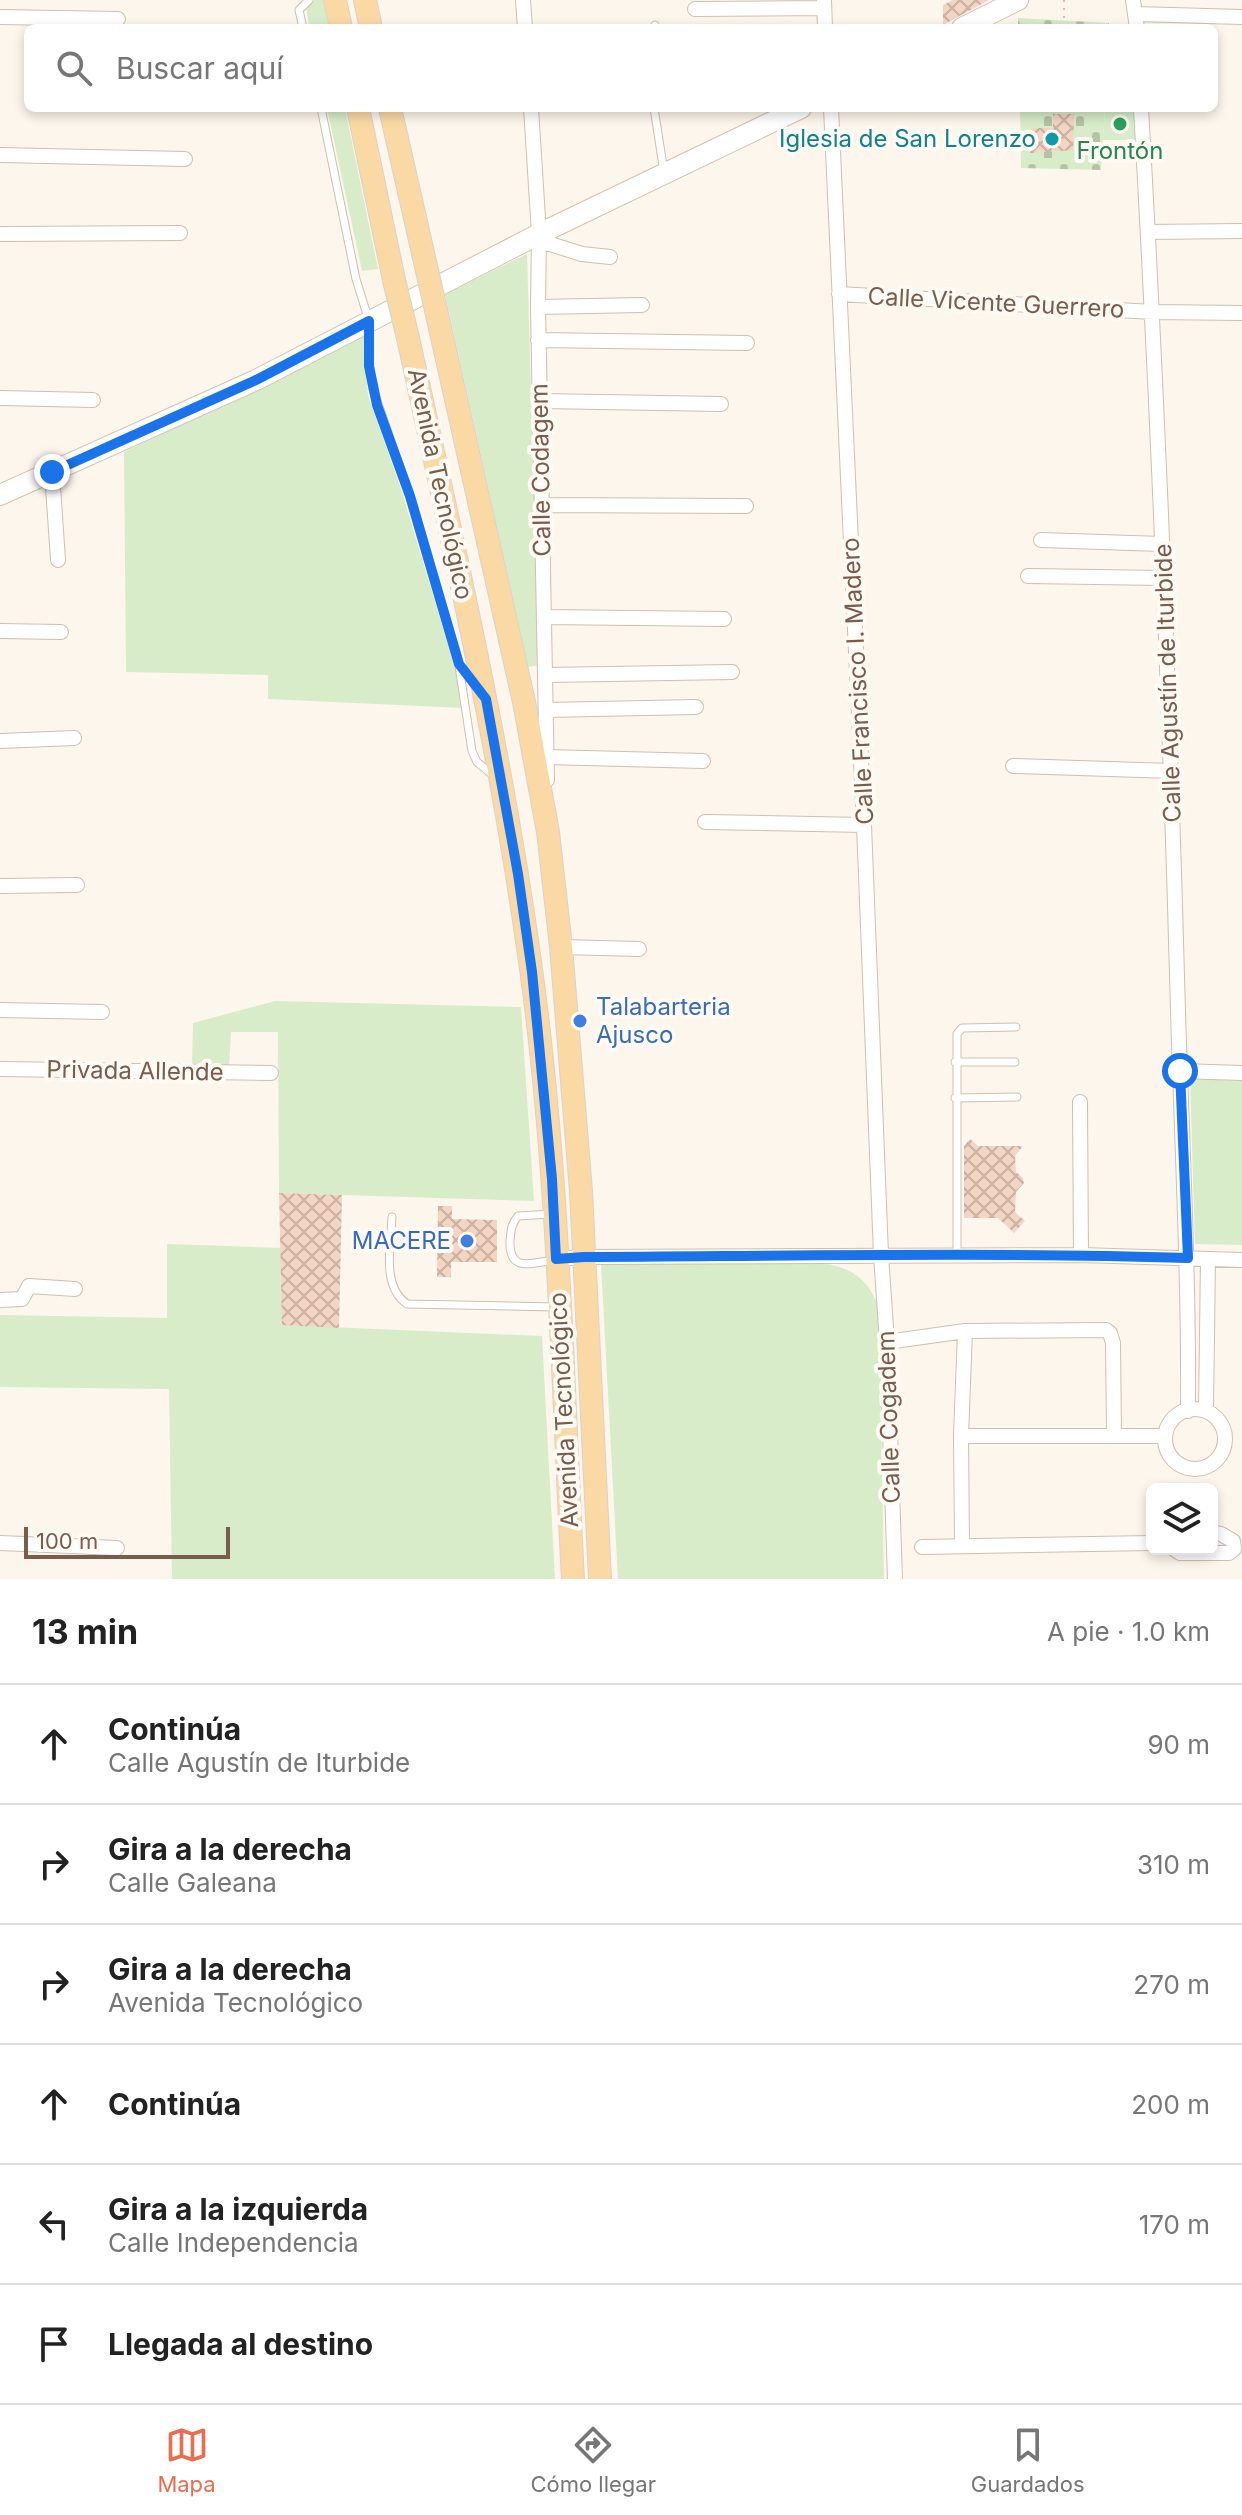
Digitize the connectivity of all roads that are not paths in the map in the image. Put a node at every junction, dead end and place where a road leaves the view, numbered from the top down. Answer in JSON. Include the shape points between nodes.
{"nodes":[{"id":1,"x":309,"y":0,"type":"edge"},
{"id":2,"x":335,"y":0,"type":"edge"},
{"id":3,"x":365,"y":0,"type":"edge"},
{"id":4,"x":523,"y":0,"type":"edge"},
{"id":5,"x":1018,"y":0,"type":"edge"},
{"id":6,"x":824,"y":4,"type":"edge"},
{"id":7,"x":695,"y":9,"type":"dead end"},
{"id":8,"x":1135,"y":14,"type":"edge"},
{"id":9,"x":0,"y":17,"type":"edge"},
{"id":10,"x":1242,"y":17,"type":"edge"},
{"id":11,"x":118,"y":19,"type":"dead end"},
{"id":12,"x":302,"y":24,"type":"edge"},
{"id":13,"x":340,"y":24,"type":"edge"},
{"id":14,"x":370,"y":24,"type":"edge"},
{"id":15,"x":525,"y":24,"type":"edge"},
{"id":16,"x":825,"y":24,"type":"edge"},
{"id":17,"x":970,"y":24,"type":"edge"},
{"id":18,"x":322,"y":112,"type":"edge"},
{"id":19,"x":359,"y":112,"type":"edge"},
{"id":20,"x":391,"y":112,"type":"edge"},
{"id":21,"x":531,"y":112,"type":"edge"},
{"id":22,"x":655,"y":112,"type":"edge"},
{"id":23,"x":793,"y":112,"type":"edge"},
{"id":24,"x":831,"y":112,"type":"edge"},
{"id":25,"x":1141,"y":112,"type":"edge"},
{"id":26,"x":0,"y":155,"type":"edge"},
{"id":27,"x":185,"y":159,"type":"dead end"},
{"id":28,"x":664,"y":175,"type":"junction"},
{"id":29,"x":1242,"y":231,"type":"edge"},
{"id":30,"x":1148,"y":232,"type":"junction"},
{"id":31,"x":180,"y":233,"type":"dead end"},
{"id":32,"x":0,"y":234,"type":"edge"},
{"id":33,"x":539,"y":239,"type":"junction"},
{"id":34,"x":610,"y":257,"type":"dead end"},
{"id":35,"x":839,"y":294,"type":"junction"},
{"id":36,"x":642,"y":305,"type":"dead end"},
{"id":37,"x":538,"y":307,"type":"junction"},
{"id":38,"x":1153,"y":312,"type":"junction"},
{"id":39,"x":1242,"y":313,"type":"edge"},
{"id":40,"x":369,"y":321,"type":"junction"},
{"id":41,"x":538,"y":340,"type":"junction"},
{"id":42,"x":747,"y":343,"type":"dead end"},
{"id":43,"x":0,"y":398,"type":"edge"},
{"id":44,"x":93,"y":400,"type":"dead end"},
{"id":45,"x":540,"y":401,"type":"junction"},
{"id":46,"x":721,"y":404,"type":"dead end"},
{"id":47,"x":52,"y":472,"type":"junction"},
{"id":48,"x":0,"y":495,"type":"edge"},
{"id":49,"x":541,"y":505,"type":"junction"},
{"id":50,"x":746,"y":506,"type":"dead end"},
{"id":51,"x":1041,"y":540,"type":"dead end"},
{"id":52,"x":1162,"y":544,"type":"junction"},
{"id":53,"x":58,"y":560,"type":"dead end"},
{"id":54,"x":1028,"y":576,"type":"dead end"},
{"id":55,"x":1163,"y":578,"type":"junction"},
{"id":56,"x":544,"y":617,"type":"junction"},
{"id":57,"x":724,"y":619,"type":"dead end"},
{"id":58,"x":0,"y":631,"type":"edge"},
{"id":59,"x":61,"y":632,"type":"dead end"},
{"id":60,"x":459,"y":664,"type":"junction"},
{"id":61,"x":732,"y":672,"type":"dead end"},
{"id":62,"x":546,"y":675,"type":"junction"},
{"id":63,"x":486,"y":699,"type":"junction"},
{"id":64,"x":696,"y":707,"type":"dead end"},
{"id":65,"x":546,"y":710,"type":"junction"},
{"id":66,"x":74,"y":738,"type":"dead end"},
{"id":67,"x":0,"y":741,"type":"edge"},
{"id":68,"x":546,"y":757,"type":"junction"},
{"id":69,"x":703,"y":761,"type":"dead end"},
{"id":70,"x":1013,"y":766,"type":"dead end"},
{"id":71,"x":1172,"y":771,"type":"junction"},
{"id":72,"x":501,"y":781,"type":"junction"},
{"id":73,"x":705,"y":822,"type":"dead end"},
{"id":74,"x":864,"y":825,"type":"junction"},
{"id":75,"x":548,"y":832,"type":"junction"},
{"id":76,"x":77,"y":885,"type":"dead end"},
{"id":77,"x":0,"y":886,"type":"edge"},
{"id":78,"x":561,"y":947,"type":"junction"},
{"id":79,"x":639,"y":949,"type":"dead end"},
{"id":80,"x":0,"y":1010,"type":"edge"},
{"id":81,"x":102,"y":1012,"type":"dead end"},
{"id":82,"x":1016,"y":1027,"type":"dead end"},
{"id":83,"x":955,"y":1062,"type":"junction"},
{"id":84,"x":1015,"y":1062,"type":"dead end"},
{"id":85,"x":0,"y":1069,"type":"edge"},
{"id":86,"x":1180,"y":1071,"type":"junction"},
{"id":87,"x":271,"y":1073,"type":"dead end"},
{"id":88,"x":1242,"y":1073,"type":"edge"},
{"id":89,"x":1017,"y":1097,"type":"dead end"},
{"id":90,"x":955,"y":1098,"type":"junction"},
{"id":91,"x":1080,"y":1102,"type":"dead end"},
{"id":92,"x":554,"y":1214,"type":"junction"},
{"id":93,"x":392,"y":1217,"type":"dead end"},
{"id":94,"x":881,"y":1255,"type":"junction"},
{"id":95,"x":957,"y":1255,"type":"junction"},
{"id":96,"x":1081,"y":1255,"type":"junction"},
{"id":97,"x":584,"y":1257,"type":"junction"},
{"id":98,"x":1188,"y":1258,"type":"junction"},
{"id":99,"x":556,"y":1259,"type":"junction"},
{"id":100,"x":1208,"y":1259,"type":"junction"},
{"id":101,"x":1242,"y":1260,"type":"edge"},
{"id":102,"x":75,"y":1289,"type":"dead end"},
{"id":103,"x":0,"y":1300,"type":"edge"},
{"id":104,"x":559,"y":1307,"type":"junction"},
{"id":105,"x":965,"y":1331,"type":"junction"},
{"id":106,"x":887,"y":1342,"type":"junction"},
{"id":107,"x":1206,"y":1410,"type":"junction"},
{"id":108,"x":1188,"y":1411,"type":"junction"},
{"id":109,"x":961,"y":1436,"type":"junction"},
{"id":110,"x":1114,"y":1436,"type":"junction"},
{"id":111,"x":1165,"y":1436,"type":"junction"},
{"id":112,"x":1224,"y":1440,"type":"junction"},
{"id":113,"x":1242,"y":1440,"type":"edge"},
{"id":114,"x":1218,"y":1534,"type":"edge"},
{"id":115,"x":0,"y":1543,"type":"edge"},
{"id":116,"x":1146,"y":1543,"type":"edge"},
{"id":117,"x":962,"y":1546,"type":"junction"},
{"id":118,"x":1239,"y":1546,"type":"edge"},
{"id":119,"x":922,"y":1547,"type":"dead end"},
{"id":120,"x":117,"y":1548,"type":"dead end"},
{"id":121,"x":1218,"y":1553,"type":"edge"},
{"id":122,"x":573,"y":1579,"type":"edge"},
{"id":123,"x":600,"y":1579,"type":"edge"},
{"id":124,"x":895,"y":1579,"type":"edge"}],
"edges":[{"from":1,"to":12,"type":"lane","via":[[299,10]]},
{"from":2,"to":13,"type":"main road"},
{"from":3,"to":14,"type":"main road"},
{"from":4,"to":15,"type":"street"},
{"from":5,"to":17,"type":"street"},
{"from":6,"to":7,"type":"street"},
{"from":6,"to":16,"type":"street"},
{"from":8,"to":10,"type":"street"},
{"from":9,"to":11,"type":"street"},
{"from":18,"to":40,"type":"lane"},
{"from":19,"to":63,"type":"main road","name":"Avenida Tecnológico","bridge":true},
{"from":20,"to":75,"type":"main road","name":"Avenida Tecnológico","bridge":true,"via":[[524,702]]},
{"from":21,"to":33,"type":"street","name":"Calle Codagem"},
{"from":22,"to":28,"type":"lane"},
{"from":23,"to":28,"type":"street"},
{"from":24,"to":35,"type":"street","name":"Calle Francisco I. Madero"},
{"from":25,"to":30,"type":"street","name":"Calle Agustín de Iturbide"},
{"from":26,"to":27,"type":"street"},
{"from":28,"to":33,"type":"street"},
{"from":29,"to":30,"type":"street"},
{"from":30,"to":38,"type":"street","name":"Calle Agustín de Iturbide"},
{"from":31,"to":32,"type":"street"},
{"from":33,"to":34,"type":"street"},
{"from":33,"to":37,"type":"street","name":"Calle Codagem"},
{"from":33,"to":40,"type":"street"},
{"from":35,"to":38,"type":"street","name":"Calle Vicente Guerrero"},
{"from":35,"to":74,"type":"street","name":"Calle Francisco I. Madero"},
{"from":36,"to":37,"type":"street"},
{"from":37,"to":41,"type":"street","name":"Calle Codagem"},
{"from":38,"to":39,"type":"street","name":"Calle Vicente Guerrero"},
{"from":38,"to":52,"type":"street","name":"Calle Agustín de Iturbide"},
{"from":40,"to":47,"type":"street","via":[[256,380]]},
{"from":40,"to":60,"type":"lane","via":[[373,389]]},
{"from":41,"to":42,"type":"street"},
{"from":41,"to":45,"type":"street","name":"Calle Codagem"},
{"from":43,"to":44,"type":"street"},
{"from":45,"to":46,"type":"street"},
{"from":45,"to":49,"type":"street","name":"Calle Codagem"},
{"from":47,"to":48,"type":"street"},
{"from":47,"to":53,"type":"street"},
{"from":49,"to":50,"type":"street"},
{"from":49,"to":56,"type":"street","name":"Calle Codagem"},
{"from":51,"to":52,"type":"street"},
{"from":52,"to":55,"type":"street","name":"Calle Agustín de Iturbide"},
{"from":54,"to":55,"type":"street"},
{"from":55,"to":71,"type":"street","name":"Calle Agustín de Iturbide"},
{"from":56,"to":57,"type":"street"},
{"from":56,"to":62,"type":"street","name":"Calle Codagem"},
{"from":58,"to":59,"type":"street"},
{"from":60,"to":63,"type":"lane"},
{"from":60,"to":72,"type":"lane","via":[[472,751],[482,768]]},
{"from":61,"to":62,"type":"street"},
{"from":62,"to":65,"type":"street","name":"Calle Codagem"},
{"from":63,"to":72,"type":"main road","name":"Avenida Tecnológico"},
{"from":64,"to":65,"type":"street"},
{"from":65,"to":68,"type":"street","name":"Calle Codagem"},
{"from":66,"to":67,"type":"street"},
{"from":68,"to":69,"type":"street"},
{"from":68,"to":75,"type":"street","name":"Calle Codagem"},
{"from":70,"to":71,"type":"street"},
{"from":71,"to":86,"type":"street","name":"Calle Agustín de Iturbide"},
{"from":72,"to":92,"type":"main road","name":"Avenida Tecnológico","via":[[532,972]]},
{"from":73,"to":74,"type":"street"},
{"from":74,"to":94,"type":"street","name":"Calle Francisco I. Madero"},
{"from":75,"to":78,"type":"main road","name":"Avenida Tecnológico"},
{"from":76,"to":77,"type":"street"},
{"from":78,"to":79,"type":"street"},
{"from":78,"to":97,"type":"main road","name":"Avenida Tecnológico"},
{"from":80,"to":81,"type":"street"},
{"from":82,"to":83,"type":"lane","via":[[962,1028],[955,1041]]},
{"from":83,"to":84,"type":"lane"},
{"from":83,"to":90,"type":"lane"},
{"from":85,"to":87,"type":"street","name":"Privada Allende"},
{"from":86,"to":88,"type":"street"},
{"from":86,"to":98,"type":"street","name":"Calle Agustín de Iturbide"},
{"from":89,"to":90,"type":"lane"},
{"from":90,"to":95,"type":"lane"},
{"from":91,"to":96,"type":"street"},
{"from":92,"to":99,"type":"main road","name":"Avenida Tecnológico"},
{"from":92,"to":99,"type":"lane","via":[[518,1216],[512,1222],[510,1256],[522,1264]]},
{"from":93,"to":104,"type":"lane","via":[[390,1273],[399,1299],[407,1304]]},
{"from":94,"to":95,"type":"street"},
{"from":94,"to":97,"type":"street"},
{"from":94,"to":106,"type":"street","name":"Calle Cogadem"},
{"from":95,"to":96,"type":"street"},
{"from":96,"to":98,"type":"street"},
{"from":97,"to":99,"type":"street"},
{"from":97,"to":123,"type":"main road","name":"Avenida Tecnológico"},
{"from":98,"to":100,"type":"street"},
{"from":98,"to":108,"type":"street","name":"Calle Agustín de Iturbide"},
{"from":99,"to":104,"type":"main road","name":"Avenida Tecnológico"},
{"from":100,"to":101,"type":"street"},
{"from":100,"to":107,"type":"street"},
{"from":102,"to":103,"type":"street","via":[[29,1286],[22,1299]]},
{"from":104,"to":122,"type":"main road","name":"Avenida Tecnológico"},
{"from":105,"to":106,"type":"street"},
{"from":105,"to":109,"type":"street"},
{"from":105,"to":110,"type":"street","via":[[1106,1330],[1113,1343]]},
{"from":106,"to":124,"type":"street","name":"Calle Cogadem"},
{"from":107,"to":108,"type":"street"},
{"from":107,"to":112,"type":"street","via":[[1222,1426]]},
{"from":108,"to":111,"type":"street","via":[[1172,1420]]},
{"from":109,"to":110,"type":"street"},
{"from":109,"to":117,"type":"street"},
{"from":110,"to":111,"type":"street"},
{"from":111,"to":112,"type":"street","via":[[1173,1460],[1196,1469],[1218,1459]]},
{"from":112,"to":113,"type":"street"},
{"from":114,"to":118,"type":"street"},
{"from":115,"to":120,"type":"street"},
{"from":116,"to":117,"type":"street"},
{"from":117,"to":119,"type":"street"},
{"from":118,"to":121,"type":"street"}]}
